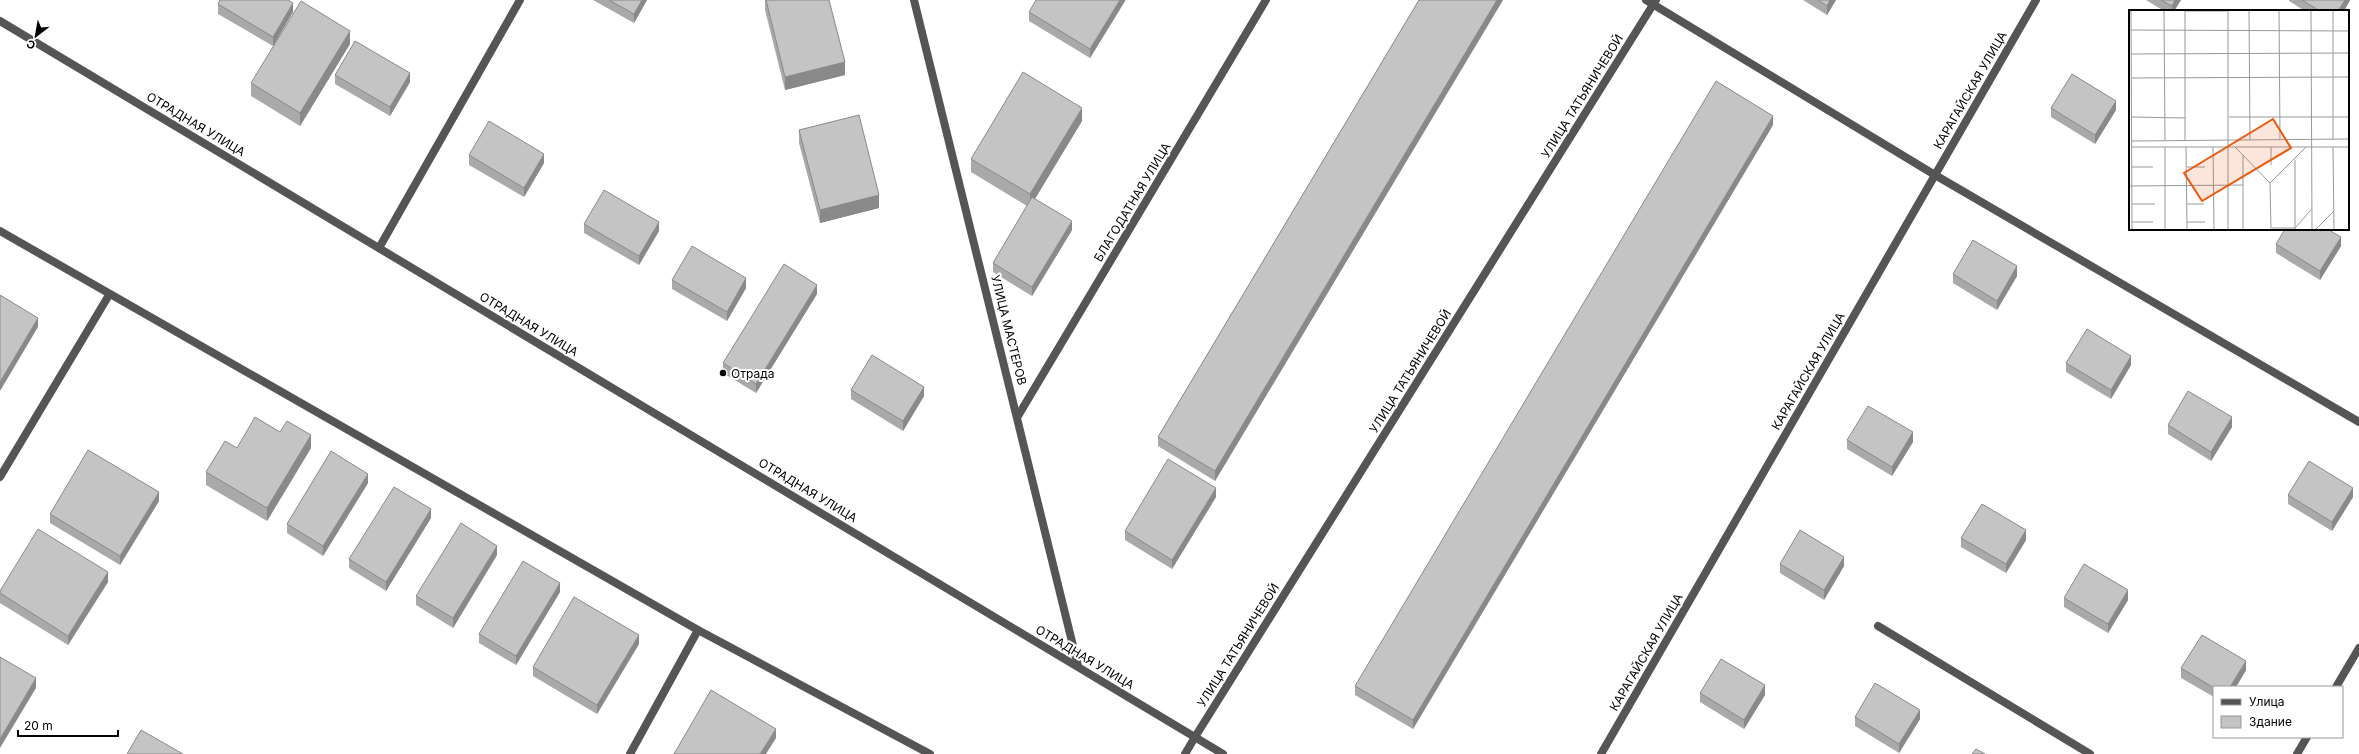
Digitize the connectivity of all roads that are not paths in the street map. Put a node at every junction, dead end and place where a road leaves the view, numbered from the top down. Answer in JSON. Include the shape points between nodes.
{"nodes":[{"id":1,"x":520,"y":0,"type":"edge"},
{"id":2,"x":914,"y":0,"type":"edge"},
{"id":3,"x":1266,"y":0,"type":"edge"},
{"id":4,"x":1646,"y":0,"type":"edge"},
{"id":5,"x":2036,"y":0,"type":"edge"},
{"id":6,"x":1655,"y":2,"type":"edge"},
{"id":7,"x":0,"y":21,"type":"edge"},
{"id":8,"x":1934,"y":175,"type":"junction"},
{"id":9,"x":0,"y":231,"type":"edge"},
{"id":10,"x":379,"y":248,"type":"junction"},
{"id":11,"x":109,"y":295,"type":"junction"},
{"id":12,"x":1018,"y":416,"type":"junction"},
{"id":13,"x":2359,"y":422,"type":"edge"},
{"id":14,"x":0,"y":477,"type":"edge"},
{"id":15,"x":1878,"y":626,"type":"dead end"},
{"id":16,"x":698,"y":630,"type":"junction"},
{"id":17,"x":2359,"y":648,"type":"edge"},
{"id":18,"x":1078,"y":666,"type":"junction"},
{"id":19,"x":2337,"y":686,"type":"edge"},
{"id":20,"x":1195,"y":737,"type":"junction"},
{"id":21,"x":2306,"y":738,"type":"edge"},
{"id":22,"x":630,"y":754,"type":"edge"},
{"id":23,"x":930,"y":754,"type":"edge"},
{"id":24,"x":1185,"y":754,"type":"edge"},
{"id":25,"x":1223,"y":754,"type":"edge"},
{"id":26,"x":1601,"y":754,"type":"edge"},
{"id":27,"x":2090,"y":754,"type":"edge"},
{"id":28,"x":2297,"y":754,"type":"edge"}],
"edges":[{"from":1,"to":10,"type":"street"},
{"from":2,"to":12,"type":"street","name":"УЛИЦА МАСТЕРОВ"},
{"from":3,"to":12,"type":"street","name":"БЛАГОДАТНАЯ УЛИЦА"},
{"from":4,"to":6,"type":"street"},
{"from":5,"to":8,"type":"street","name":"КАРАГАЙСКАЯ УЛИЦА"},
{"from":6,"to":8,"type":"street"},
{"from":6,"to":20,"type":"street","name":"УЛИЦА ТАТЬЯНИЧЕВОЙ"},
{"from":7,"to":10,"type":"street","name":"ОТРАДНАЯ УЛИЦА"},
{"from":8,"to":13,"type":"street"},
{"from":8,"to":26,"type":"street","name":"КАРАГАЙСКАЯ УЛИЦА"},
{"from":9,"to":11,"type":"street"},
{"from":10,"to":18,"type":"street","name":"ОТРАДНАЯ УЛИЦА"},
{"from":11,"to":14,"type":"street"},
{"from":11,"to":16,"type":"street"},
{"from":12,"to":18,"type":"street","name":"УЛИЦА МАСТЕРОВ"},
{"from":15,"to":27,"type":"street"},
{"from":16,"to":22,"type":"street"},
{"from":16,"to":23,"type":"street"},
{"from":17,"to":19,"type":"street"},
{"from":18,"to":20,"type":"street","name":"ОТРАДНАЯ УЛИЦА"},
{"from":20,"to":24,"type":"street","name":"УЛИЦА ТАТЬЯНИЧЕВОЙ"},
{"from":20,"to":25,"type":"street","name":"ОТРАДНАЯ УЛИЦА"},
{"from":21,"to":28,"type":"street"}]}
